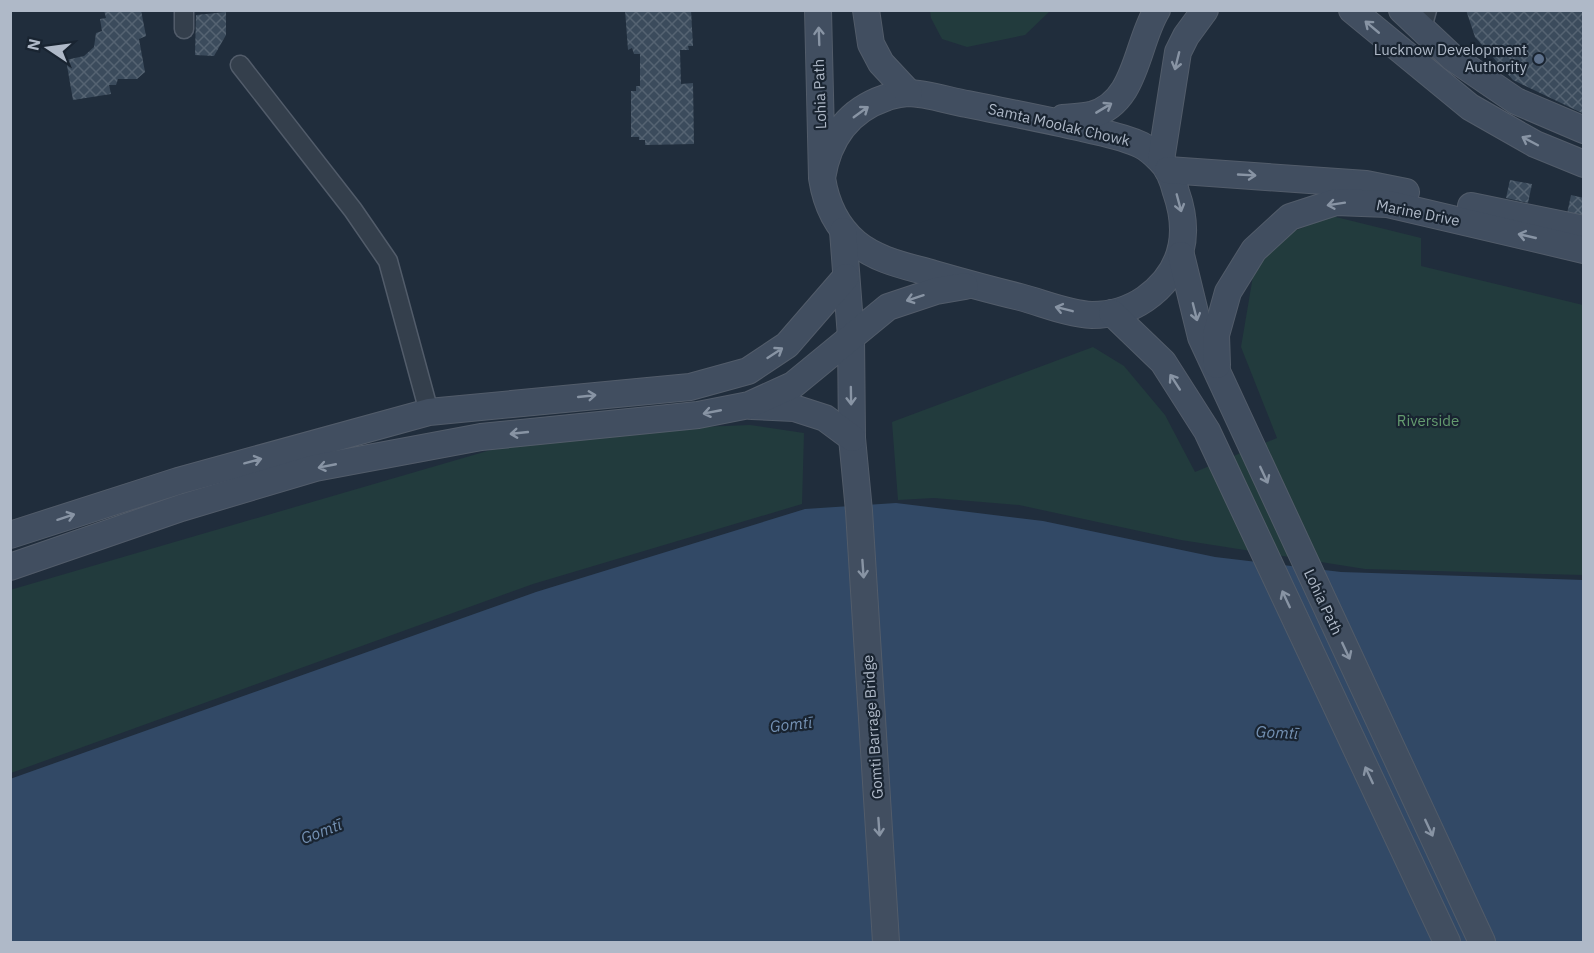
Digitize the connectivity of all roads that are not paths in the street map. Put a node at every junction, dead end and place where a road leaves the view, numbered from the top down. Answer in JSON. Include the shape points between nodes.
{"nodes":[{"id":1,"x":184,"y":10,"type":"edge"},
{"id":2,"x":818,"y":10,"type":"edge"},
{"id":3,"x":866,"y":10,"type":"edge"},
{"id":4,"x":1157,"y":10,"type":"edge"},
{"id":5,"x":1205,"y":10,"type":"edge"},
{"id":6,"x":1352,"y":10,"type":"edge"},
{"id":7,"x":1402,"y":10,"type":"edge"},
{"id":8,"x":1424,"y":20,"type":"edge"},
{"id":9,"x":184,"y":29,"type":"dead end"},
{"id":10,"x":240,"y":65,"type":"dead end"},
{"id":11,"x":909,"y":93,"type":"junction"},
{"id":12,"x":1048,"y":120,"type":"junction"},
{"id":13,"x":1584,"y":130,"type":"edge"},
{"id":14,"x":1584,"y":164,"type":"edge"},
{"id":15,"x":1164,"y":165,"type":"junction"},
{"id":16,"x":822,"y":178,"type":"junction"},
{"id":17,"x":1584,"y":229,"type":"edge"},
{"id":18,"x":843,"y":231,"type":"junction"},
{"id":19,"x":1584,"y":250,"type":"edge"},
{"id":20,"x":1181,"y":255,"type":"junction"},
{"id":21,"x":846,"y":277,"type":"junction"},
{"id":22,"x":972,"y":285,"type":"junction"},
{"id":23,"x":1112,"y":313,"type":"junction"},
{"id":24,"x":851,"y":337,"type":"junction"},
{"id":25,"x":1218,"y":374,"type":"junction"},
{"id":26,"x":749,"y":405,"type":"junction"},
{"id":27,"x":429,"y":412,"type":"junction"},
{"id":28,"x":852,"y":438,"type":"junction"},
{"id":29,"x":10,"y":535,"type":"edge"},
{"id":30,"x":10,"y":567,"type":"edge"},
{"id":31,"x":886,"y":942,"type":"edge"},
{"id":32,"x":1447,"y":942,"type":"edge"},
{"id":33,"x":1482,"y":942,"type":"edge"}],
"edges":[{"from":1,"to":9,"type":"street"},
{"from":16,"to":2,"type":"street","name":"Lohia Path","one_way":true},
{"from":3,"to":11,"type":"street","via":[[872,44],[881,63]]},
{"from":12,"to":4,"type":"street","one_way":true,"via":[[1092,114],[1118,98],[1131,79]]},
{"from":5,"to":15,"type":"street","one_way":true,"via":[[1178,52]]},
{"from":14,"to":6,"type":"street","one_way":true,"via":[[1535,144],[1470,107]]},
{"from":7,"to":8,"type":"street"},
{"from":8,"to":13,"type":"street","via":[[1453,58],[1516,101]]},
{"from":10,"to":27,"type":"street","via":[[388,261]]},
{"from":11,"to":12,"type":"street","name":"Samta Moolak Chowk"},
{"from":16,"to":11,"type":"street","name":"Samta Moolak Chowk","one_way":true,"via":[[829,148],[848,122],[885,97]]},
{"from":12,"to":15,"type":"street","name":"Samta Moolak Chowk","via":[[1117,136],[1142,146]]},
{"from":15,"to":17,"type":"street","name":"Marine Drive","one_way":true,"via":[[1366,184]]},
{"from":15,"to":20,"type":"street","name":"Samta Moolak Chowk","one_way":true,"via":[[1181,206]]},
{"from":16,"to":18,"type":"street","name":"Samta Moolak Chowk","via":[[824,193]]},
{"from":18,"to":21,"type":"street","name":"Gomti Barrage Bridge"},
{"from":18,"to":22,"type":"street","name":"Samta Moolak Chowk","via":[[889,261]]},
{"from":19,"to":25,"type":"street","name":"Marine Drive","one_way":true,"via":[[1388,204],[1336,202],[1290,217],[1254,250],[1228,292],[1216,335]]},
{"from":20,"to":23,"type":"street","name":"Samta Moolak Chowk","via":[[1167,279],[1148,297],[1131,308]]},
{"from":20,"to":25,"type":"street","name":"Lohia Path","one_way":true,"via":[[1201,337]]},
{"from":21,"to":24,"type":"street","name":"Gomti Barrage Bridge"},
{"from":27,"to":21,"type":"street","one_way":true,"via":[[690,387],[748,371],[787,345]]},
{"from":23,"to":22,"type":"street","name":"Samta Moolak Chowk","one_way":true,"via":[[1070,311]]},
{"from":22,"to":24,"type":"street","one_way":true,"via":[[936,291],[888,307]]},
{"from":32,"to":23,"type":"street","one_way":true,"via":[[1207,431],[1163,362]]},
{"from":24,"to":26,"type":"street","via":[[793,385]]},
{"from":24,"to":28,"type":"street","name":"Gomti Barrage Bridge","one_way":true},
{"from":25,"to":33,"type":"street","name":"Lohia Path","one_way":true},
{"from":26,"to":28,"type":"street","via":[[794,408],[825,418]]},
{"from":26,"to":30,"type":"street","one_way":true,"via":[[698,415],[481,437],[315,468],[181,508]]},
{"from":29,"to":27,"type":"street","one_way":true,"via":[[178,481]]},
{"from":28,"to":31,"type":"street","name":"Gomti Barrage Bridge","one_way":true}]}
